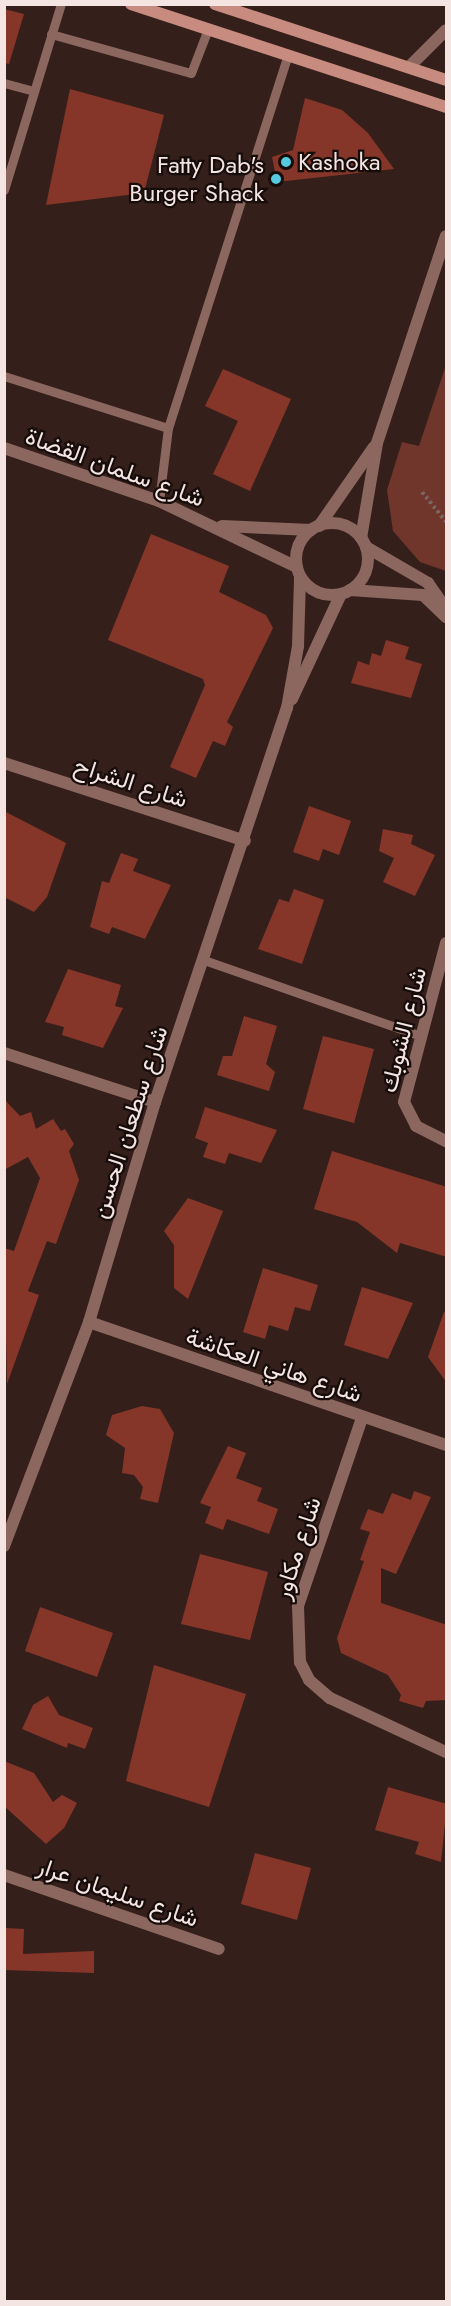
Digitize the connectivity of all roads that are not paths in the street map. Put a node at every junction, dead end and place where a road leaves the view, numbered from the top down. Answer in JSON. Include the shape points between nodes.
{"nodes":[{"id":1,"x":61,"y":4,"type":"edge"},
{"id":2,"x":131,"y":4,"type":"edge"},
{"id":3,"x":215,"y":4,"type":"edge"},
{"id":4,"x":208,"y":30,"type":"junction"},
{"id":5,"x":447,"y":30,"type":"edge"},
{"id":6,"x":51,"y":34,"type":"junction"},
{"id":7,"x":288,"y":54,"type":"junction"},
{"id":8,"x":409,"y":68,"type":"junction"},
{"id":9,"x":447,"y":80,"type":"edge"},
{"id":10,"x":4,"y":83,"type":"edge"},
{"id":11,"x":34,"y":91,"type":"junction"},
{"id":12,"x":447,"y":106,"type":"edge"},
{"id":13,"x":4,"y":190,"type":"edge"},
{"id":14,"x":447,"y":236,"type":"edge"},
{"id":15,"x":4,"y":376,"type":"edge"},
{"id":16,"x":168,"y":428,"type":"junction"},
{"id":17,"x":377,"y":443,"type":"junction"},
{"id":18,"x":4,"y":448,"type":"edge"},
{"id":19,"x":159,"y":501,"type":"junction"},
{"id":20,"x":211,"y":525,"type":"junction"},
{"id":21,"x":315,"y":528,"type":"junction"},
{"id":22,"x":363,"y":543,"type":"junction"},
{"id":23,"x":298,"y":572,"type":"junction"},
{"id":24,"x":346,"y":592,"type":"junction"},
{"id":25,"x":447,"y":609,"type":"edge"},
{"id":26,"x":447,"y":617,"type":"edge"},
{"id":27,"x":287,"y":708,"type":"junction"},
{"id":28,"x":4,"y":763,"type":"edge"},
{"id":29,"x":245,"y":841,"type":"junction"},
{"id":30,"x":447,"y":943,"type":"edge"},
{"id":31,"x":204,"y":960,"type":"junction"},
{"id":32,"x":421,"y":1036,"type":"junction"},
{"id":33,"x":4,"y":1053,"type":"edge"},
{"id":34,"x":155,"y":1102,"type":"junction"},
{"id":35,"x":447,"y":1141,"type":"edge"},
{"id":36,"x":89,"y":1322,"type":"junction"},
{"id":37,"x":362,"y":1418,"type":"junction"},
{"id":38,"x":447,"y":1445,"type":"edge"},
{"id":39,"x":4,"y":1546,"type":"edge"},
{"id":40,"x":447,"y":1752,"type":"edge"},
{"id":41,"x":4,"y":1875,"type":"edge"},
{"id":42,"x":219,"y":1949,"type":"dead end"}],
"edges":[{"from":1,"to":6,"type":"lane"},
{"from":2,"to":4,"type":"main road"},
{"from":3,"to":8,"type":"main road"},
{"from":4,"to":6,"type":"lane","via":[[191,73]]},
{"from":4,"to":7,"type":"main road"},
{"from":5,"to":8,"type":"street"},
{"from":6,"to":11,"type":"lane"},
{"from":7,"to":12,"type":"main road"},
{"from":7,"to":16,"type":"lane"},
{"from":8,"to":9,"type":"main road"},
{"from":10,"to":11,"type":"lane"},
{"from":11,"to":13,"type":"lane"},
{"from":14,"to":17,"type":"street"},
{"from":15,"to":16,"type":"lane"},
{"from":16,"to":19,"type":"lane"},
{"from":17,"to":21,"type":"street"},
{"from":17,"to":22,"type":"street"},
{"from":18,"to":19,"type":"street","name":"شارع سلمان القضاة"},
{"from":19,"to":20,"type":"street","name":"شارع سلمان القضاة"},
{"from":20,"to":21,"type":"street","name":"شارع سلمان القضاة"},
{"from":20,"to":23,"type":"street","name":"شارع سلمان القضاة"},
{"from":21,"to":22,"type":"street","via":[[342,525]]},
{"from":21,"to":23,"type":"street","via":[[298,546]]},
{"from":22,"to":24,"type":"street","via":[[366,572]]},
{"from":22,"to":25,"type":"street","via":[[428,583]]},
{"from":23,"to":24,"type":"street","via":[[318,593]]},
{"from":23,"to":27,"type":"street","name":"شارع سطعان الحسن","via":[[299,638]]},
{"from":24,"to":26,"type":"street","via":[[423,595]]},
{"from":24,"to":27,"type":"street","name":"شارع سطعان الحسن"},
{"from":27,"to":29,"type":"street","name":"شارع سطعان الحسن"},
{"from":28,"to":29,"type":"street","name":"شارع الشراح"},
{"from":29,"to":31,"type":"street","name":"شارع سطعان الحسن"},
{"from":30,"to":32,"type":"street","name":"شارع الشوبك"},
{"from":31,"to":32,"type":"lane"},
{"from":31,"to":34,"type":"street","name":"شارع سطعان الحسن"},
{"from":32,"to":35,"type":"street","name":"شارع الشوبك","via":[[404,1102],[416,1126]]},
{"from":33,"to":34,"type":"street"},
{"from":34,"to":36,"type":"street","name":"شارع سطعان الحسن"},
{"from":36,"to":37,"type":"street","name":"شارع هاني العكاشة"},
{"from":36,"to":39,"type":"street","name":"شارع سطعان الحسن"},
{"from":37,"to":38,"type":"street","name":"شارع هاني العكاشة"},
{"from":37,"to":40,"type":"street","name":"شارع مكاور","via":[[298,1606],[300,1662],[309,1680],[330,1698]]},
{"from":41,"to":42,"type":"street","name":"شارع سليمان عرار"}]}
